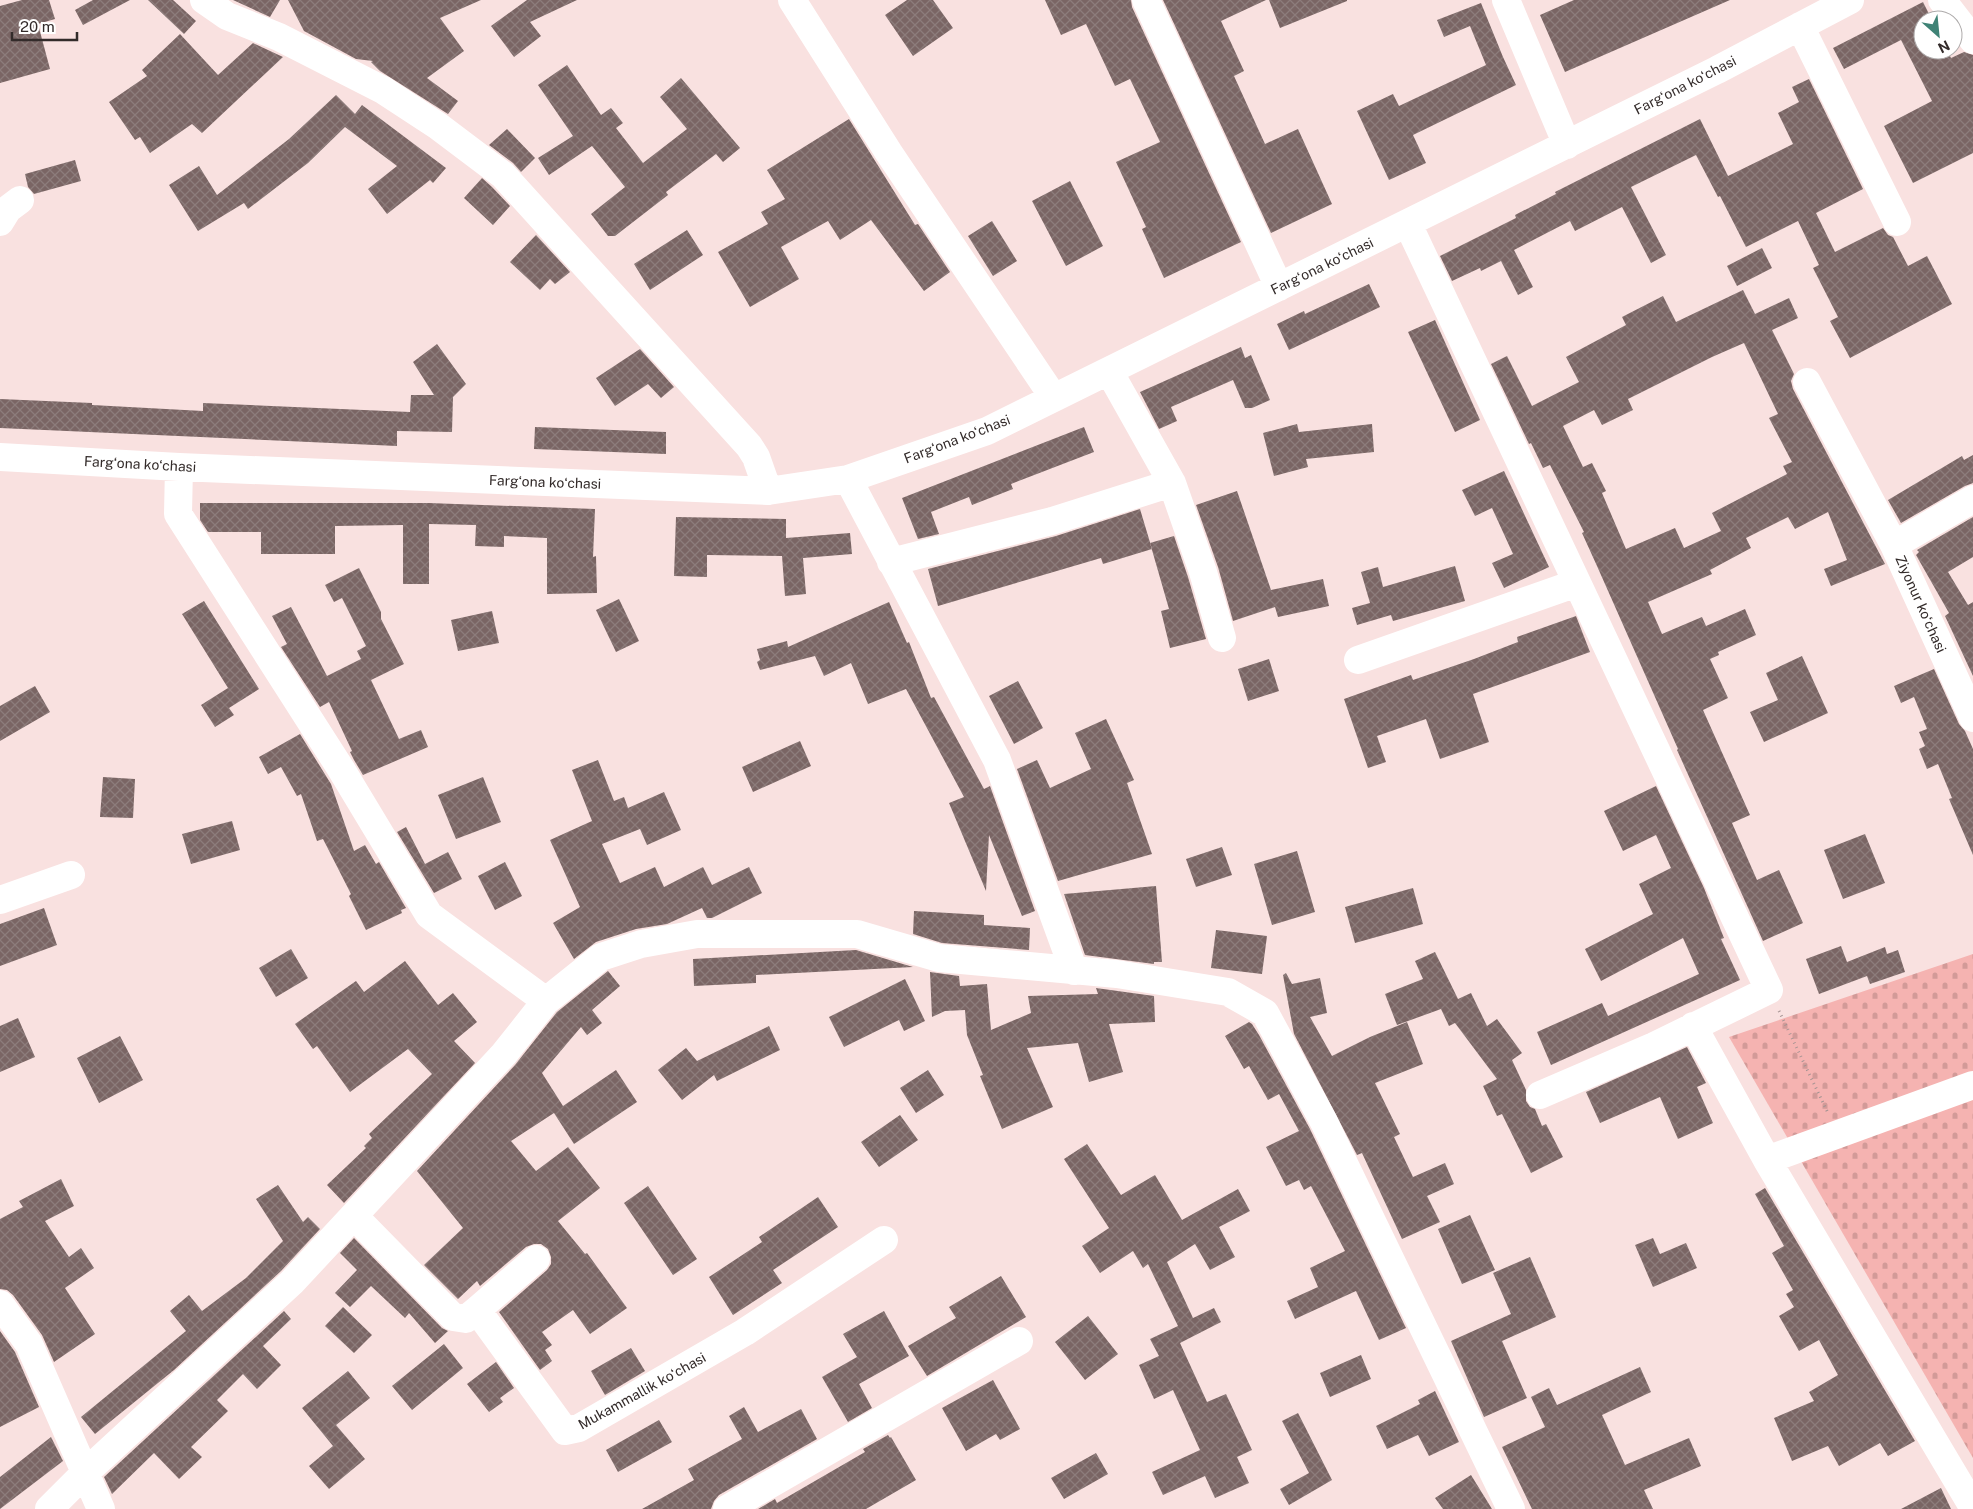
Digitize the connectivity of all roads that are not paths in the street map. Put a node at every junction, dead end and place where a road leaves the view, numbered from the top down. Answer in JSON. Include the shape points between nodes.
{"nodes":[{"id":1,"x":204,"y":0,"type":"edge"},
{"id":2,"x":792,"y":0,"type":"edge"},
{"id":3,"x":1146,"y":0,"type":"edge"},
{"id":4,"x":1506,"y":0,"type":"edge"},
{"id":5,"x":1850,"y":0,"type":"edge"},
{"id":6,"x":1942,"y":0,"type":"edge"},
{"id":7,"x":1800,"y":26,"type":"junction"},
{"id":8,"x":1973,"y":40,"type":"edge"},
{"id":9,"x":1567,"y":144,"type":"junction"},
{"id":10,"x":20,"y":200,"type":"dead end"},
{"id":11,"x":0,"y":222,"type":"edge"},
{"id":12,"x":1897,"y":222,"type":"dead end"},
{"id":13,"x":1408,"y":224,"type":"junction"},
{"id":14,"x":1279,"y":287,"type":"junction"},
{"id":15,"x":1109,"y":371,"type":"junction"},
{"id":16,"x":1807,"y":382,"type":"dead end"},
{"id":17,"x":1054,"y":398,"type":"junction"},
{"id":18,"x":0,"y":457,"type":"edge"},
{"id":19,"x":179,"y":466,"type":"junction"},
{"id":20,"x":848,"y":479,"type":"junction"},
{"id":21,"x":1172,"y":484,"type":"junction"},
{"id":22,"x":768,"y":491,"type":"junction"},
{"id":23,"x":1973,"y":499,"type":"edge"},
{"id":24,"x":1894,"y":546,"type":"junction"},
{"id":25,"x":891,"y":562,"type":"junction"},
{"id":26,"x":1577,"y":583,"type":"junction"},
{"id":27,"x":1222,"y":638,"type":"dead end"},
{"id":28,"x":1358,"y":660,"type":"dead end"},
{"id":29,"x":1973,"y":718,"type":"edge"},
{"id":30,"x":71,"y":874,"type":"dead end"},
{"id":31,"x":0,"y":900,"type":"edge"},
{"id":32,"x":1074,"y":971,"type":"junction"},
{"id":33,"x":546,"y":1001,"type":"junction"},
{"id":34,"x":1693,"y":1026,"type":"junction"},
{"id":35,"x":1973,"y":1085,"type":"edge"},
{"id":36,"x":1540,"y":1095,"type":"dead end"},
{"id":37,"x":1767,"y":1160,"type":"junction"},
{"id":38,"x":354,"y":1216,"type":"junction"},
{"id":39,"x":884,"y":1240,"type":"dead end"},
{"id":40,"x":536,"y":1259,"type":"dead end"},
{"id":41,"x":0,"y":1304,"type":"edge"},
{"id":42,"x":477,"y":1310,"type":"junction"},
{"id":43,"x":1019,"y":1341,"type":"dead end"},
{"id":44,"x":86,"y":1472,"type":"junction"},
{"id":45,"x":1973,"y":1507,"type":"edge"},
{"id":46,"x":49,"y":1509,"type":"edge"},
{"id":47,"x":100,"y":1509,"type":"edge"},
{"id":48,"x":726,"y":1509,"type":"edge"},
{"id":49,"x":1511,"y":1509,"type":"edge"}],
"edges":[{"from":1,"to":22,"type":"street","via":[[228,16],[279,36],[383,90],[503,175],[749,446]]},
{"from":2,"to":17,"type":"street","via":[[889,154]]},
{"from":3,"to":14,"type":"street"},
{"from":4,"to":9,"type":"street"},
{"from":5,"to":7,"type":"street","name":"Fargʻona koʻchasi"},
{"from":6,"to":8,"type":"street"},
{"from":7,"to":9,"type":"street","name":"Fargʻona koʻchasi"},
{"from":7,"to":12,"type":"street"},
{"from":9,"to":13,"type":"street","name":"Fargʻona koʻchasi"},
{"from":10,"to":11,"type":"street","via":[[8,209]]},
{"from":13,"to":14,"type":"street","name":"Fargʻona koʻchasi"},
{"from":13,"to":26,"type":"street"},
{"from":14,"to":15,"type":"street","name":"Fargʻona koʻchasi"},
{"from":15,"to":17,"type":"street","name":"Fargʻona koʻchasi"},
{"from":15,"to":21,"type":"street"},
{"from":16,"to":24,"type":"street"},
{"from":17,"to":20,"type":"street","name":"Fargʻona koʻchasi","via":[[987,431]]},
{"from":18,"to":19,"type":"street","name":"Fargʻona koʻchasi"},
{"from":19,"to":22,"type":"street","name":"Fargʻona koʻchasi"},
{"from":19,"to":33,"type":"street","via":[[178,514],[341,769],[429,915]]},
{"from":20,"to":22,"type":"street","name":"Fargʻona koʻchasi"},
{"from":20,"to":25,"type":"street"},
{"from":21,"to":25,"type":"street","via":[[1052,521]]},
{"from":21,"to":27,"type":"street"},
{"from":23,"to":24,"type":"street","name":"Ziyonur koʻchasi"},
{"from":24,"to":29,"type":"street","name":"Ziyonur koʻchasi"},
{"from":25,"to":32,"type":"street","via":[[998,760]]},
{"from":26,"to":28,"type":"street"},
{"from":26,"to":34,"type":"street","via":[[1769,990]]},
{"from":30,"to":31,"type":"street"},
{"from":32,"to":33,"type":"street","via":[[939,958],[856,934],[697,934],[641,944],[601,957]]},
{"from":32,"to":49,"type":"street","via":[[1117,974],[1228,992],[1265,1013],[1324,1122]]},
{"from":33,"to":38,"type":"street","via":[[504,1054]]},
{"from":34,"to":36,"type":"street"},
{"from":34,"to":37,"type":"street"},
{"from":35,"to":37,"type":"street"},
{"from":37,"to":45,"type":"street"},
{"from":38,"to":42,"type":"street","via":[[453,1317],[466,1319]]},
{"from":38,"to":44,"type":"street","via":[[292,1282]]},
{"from":39,"to":42,"type":"street","name":"Mukammallik koʻchasi","via":[[745,1332],[572,1430],[564,1431]]},
{"from":40,"to":42,"type":"street"},
{"from":41,"to":44,"type":"street","via":[[29,1344]]},
{"from":43,"to":48,"type":"street"},
{"from":44,"to":46,"type":"street"},
{"from":44,"to":47,"type":"street"}]}
